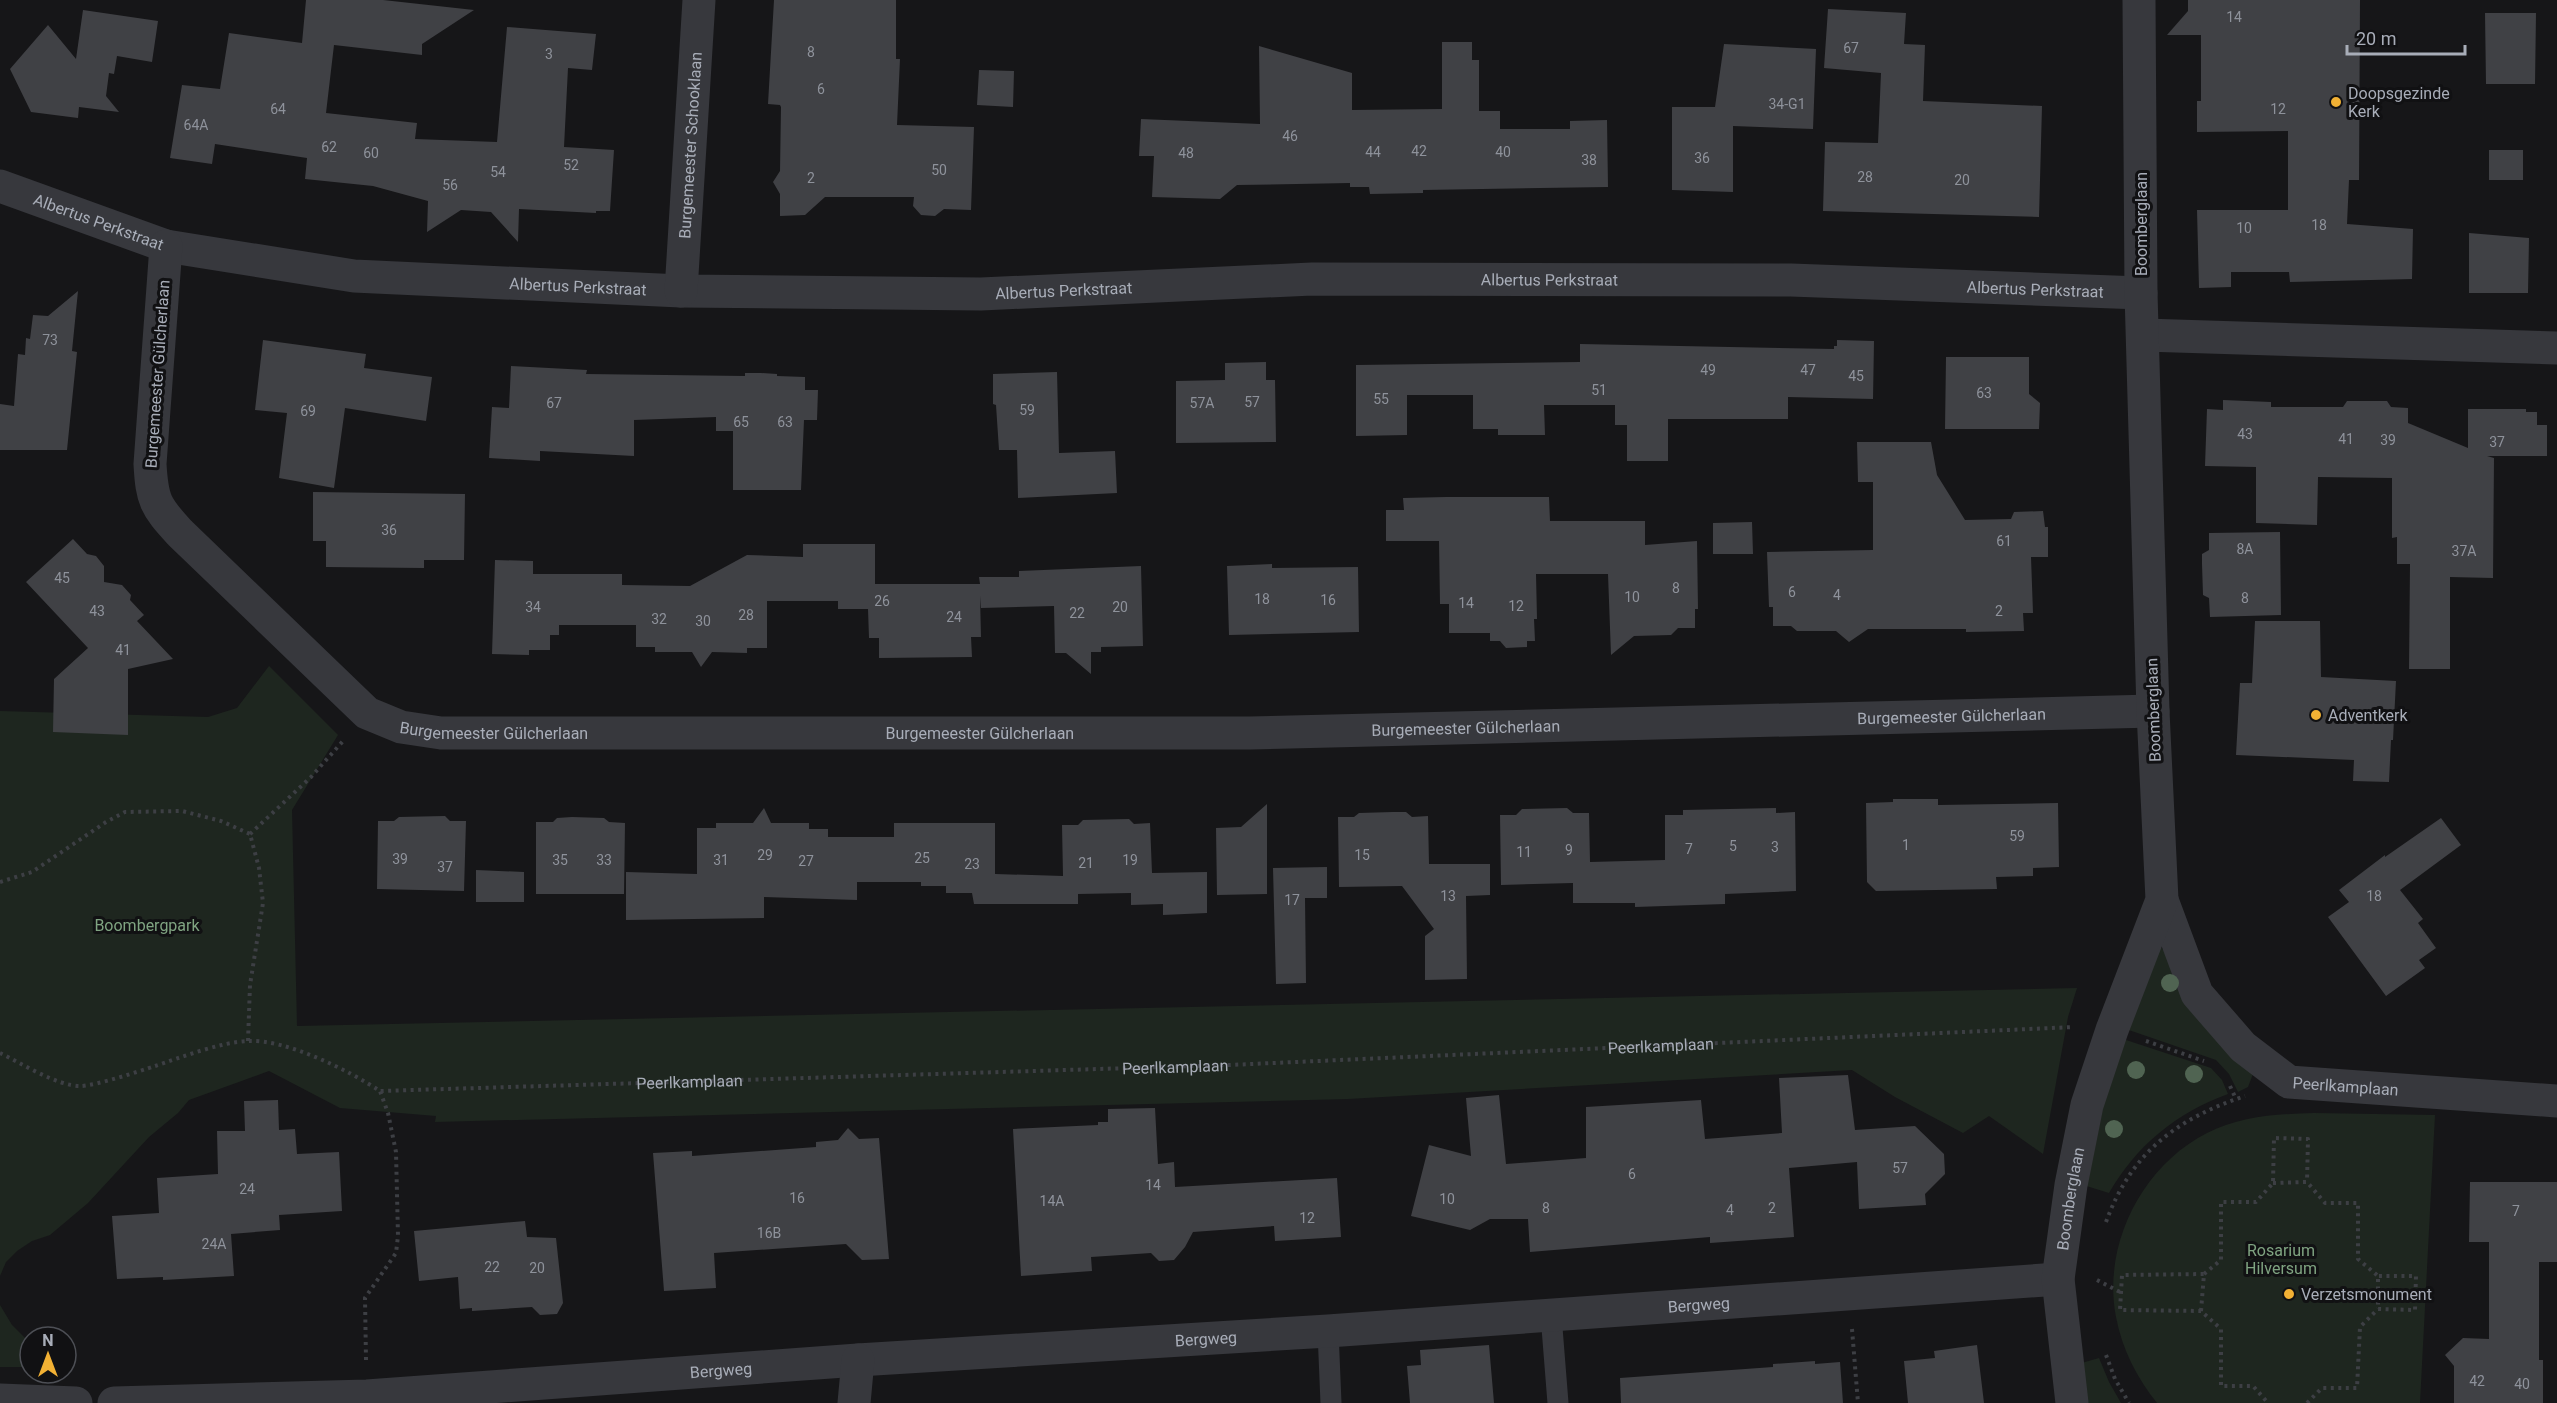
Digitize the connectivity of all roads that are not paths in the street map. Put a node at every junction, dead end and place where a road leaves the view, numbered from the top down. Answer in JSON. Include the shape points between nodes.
{"nodes":[{"id":1,"x":699,"y":0,"type":"edge"},
{"id":2,"x":2139,"y":0,"type":"edge"},
{"id":3,"x":0,"y":186,"type":"edge"},
{"id":4,"x":166,"y":246,"type":"junction"},
{"id":5,"x":681,"y":291,"type":"junction"},
{"id":6,"x":2141,"y":293,"type":"junction"},
{"id":7,"x":2144,"y":334,"type":"junction"},
{"id":8,"x":2557,"y":348,"type":"edge"},
{"id":9,"x":2153,"y":711,"type":"junction"},
{"id":10,"x":2162,"y":900,"type":"junction"},
{"id":11,"x":2557,"y":1101,"type":"edge"},
{"id":12,"x":2058,"y":1279,"type":"junction"},
{"id":13,"x":1551,"y":1316,"type":"junction"},
{"id":14,"x":1328,"y":1331,"type":"junction"},
{"id":15,"x":858,"y":1360,"type":"junction"},
{"id":16,"x":0,"y":1400,"type":"edge"},
{"id":17,"x":76,"y":1403,"type":"edge"},
{"id":18,"x":114,"y":1403,"type":"edge"},
{"id":19,"x":854,"y":1403,"type":"edge"},
{"id":20,"x":1331,"y":1403,"type":"edge"},
{"id":21,"x":1558,"y":1403,"type":"edge"},
{"id":22,"x":2072,"y":1403,"type":"edge"}],
"edges":[{"from":1,"to":5,"type":"street","name":"Burgemeester Schooklaan"},
{"from":2,"to":6,"type":"street","name":"Boomberglaan"},
{"from":3,"to":4,"type":"street","name":"Albertus Perkstraat"},
{"from":4,"to":5,"type":"street","name":"Albertus Perkstraat","via":[[354,276]]},
{"from":4,"to":9,"type":"street","name":"Burgemeester Gülcherlaan","via":[[150,464],[152,492],[159,509],[367,713],[401,727],[441,733],[1251,733]]},
{"from":5,"to":6,"type":"street","name":"Albertus Perkstraat","via":[[981,294],[1324,279],[1791,280]]},
{"from":6,"to":7,"type":"street","name":"Boomberglaan"},
{"from":7,"to":8,"type":"street"},
{"from":7,"to":9,"type":"street","name":"Boomberglaan"},
{"from":9,"to":10,"type":"street","name":"Boomberglaan"},
{"from":10,"to":11,"type":"street","name":"Peerlkamplaan","via":[[2197,994],[2243,1047],[2289,1082]]},
{"from":10,"to":12,"type":"street","name":"Boomberglaan","via":[[2087,1106]]},
{"from":12,"to":13,"type":"street","name":"Bergweg"},
{"from":12,"to":22,"type":"street","name":"Boomberglaan"},
{"from":13,"to":14,"type":"street","name":"Bergweg"},
{"from":13,"to":21,"type":"lane"},
{"from":14,"to":15,"type":"street","name":"Bergweg"},
{"from":14,"to":20,"type":"lane"},
{"from":15,"to":18,"type":"street","name":"Bergweg","via":[[368,1396]]},
{"from":15,"to":19,"type":"street"},
{"from":16,"to":17,"type":"street"}]}
